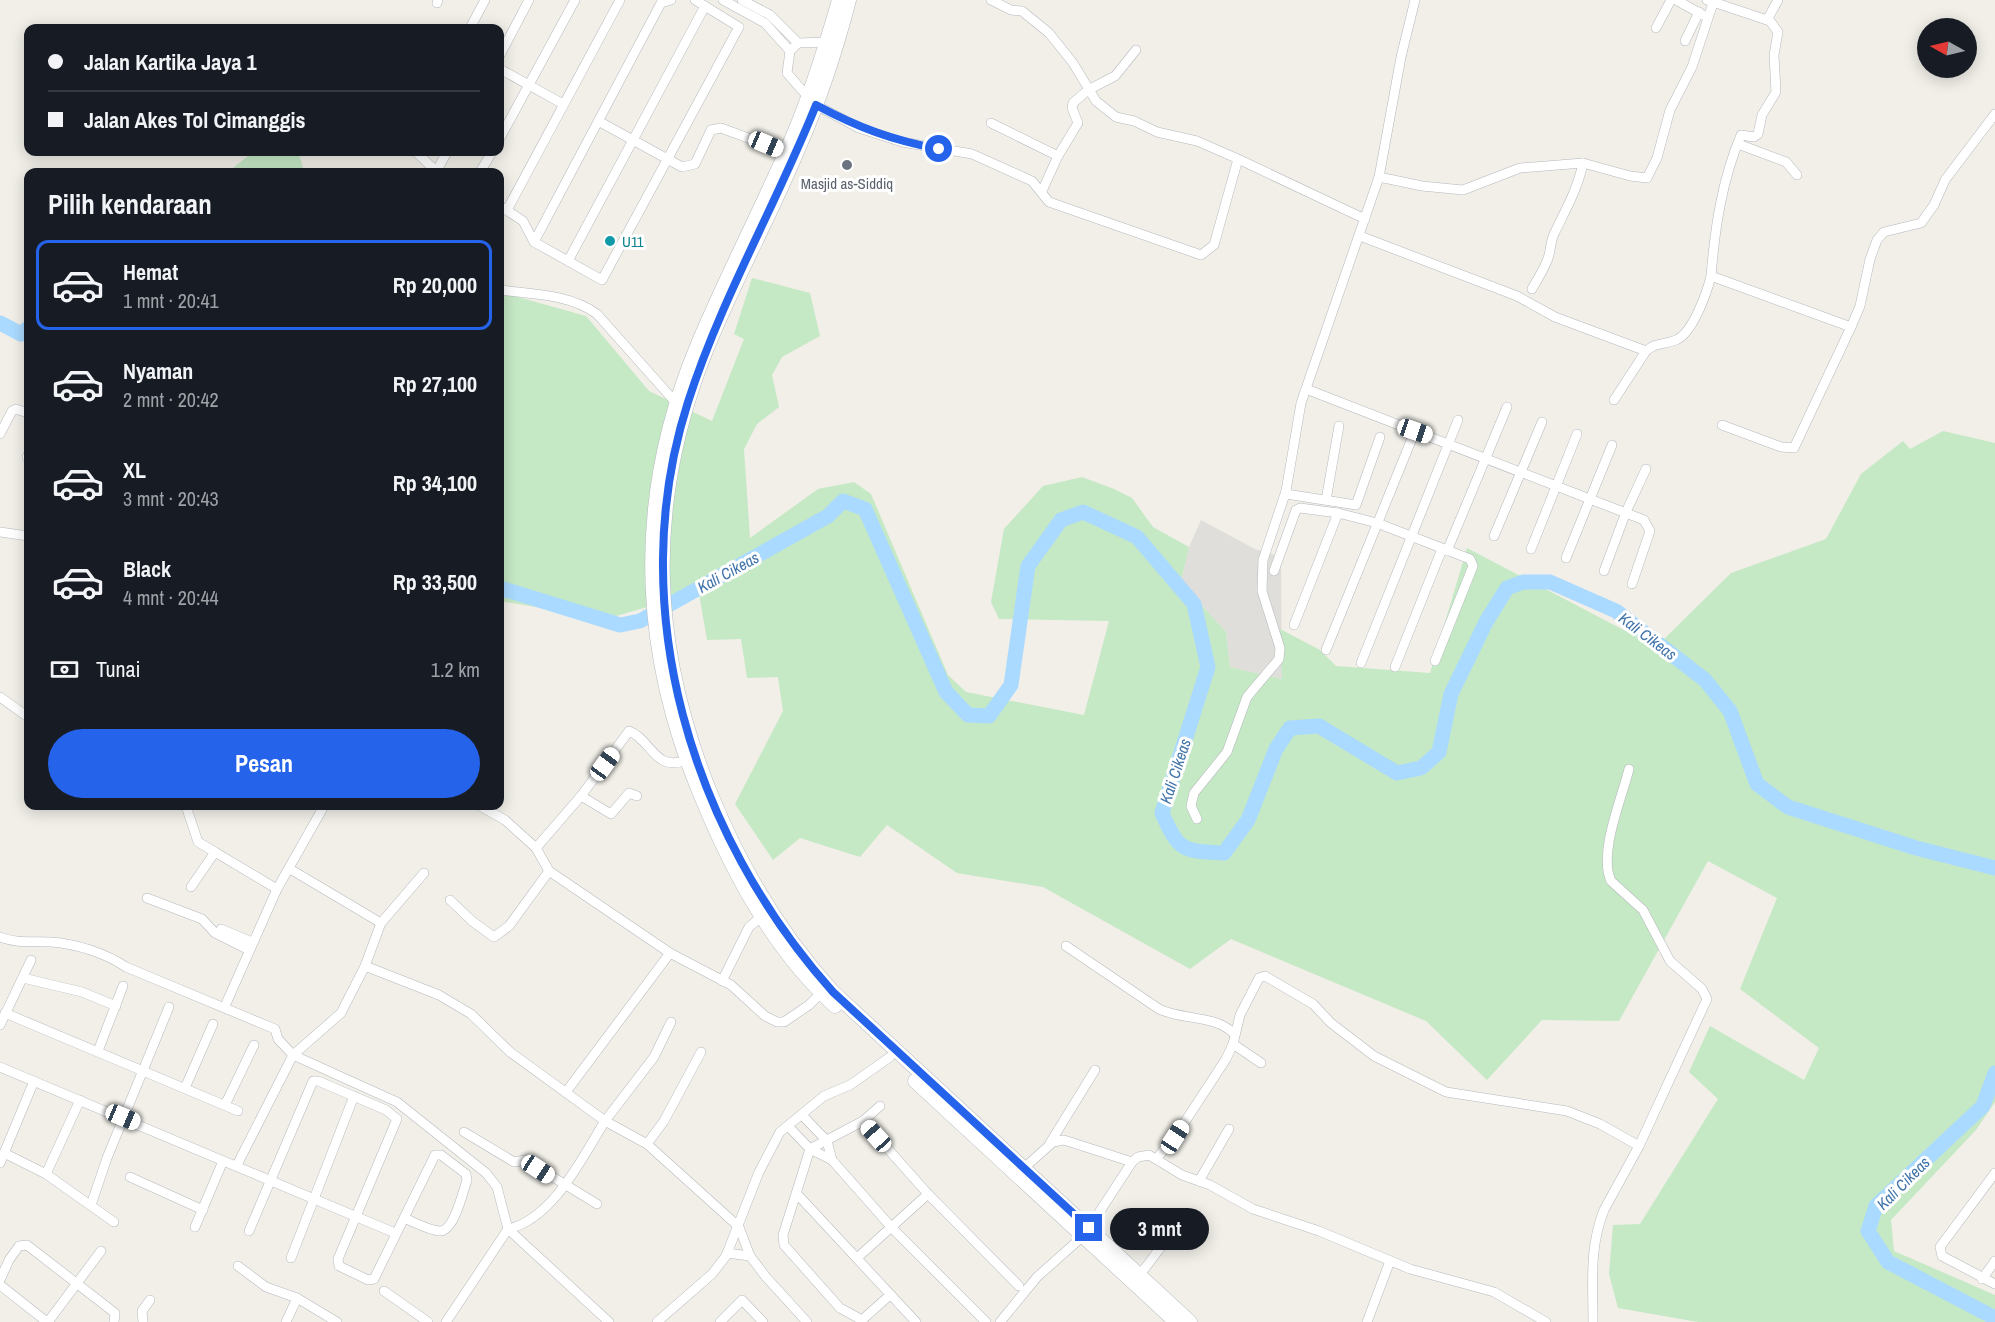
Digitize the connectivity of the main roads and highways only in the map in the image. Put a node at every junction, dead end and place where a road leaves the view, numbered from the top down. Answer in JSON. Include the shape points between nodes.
{"nodes":[{"id":1,"x":839,"y":0,"type":"edge"},
{"id":2,"x":849,"y":0,"type":"edge"},
{"id":3,"x":812,"y":101,"type":"junction"},
{"id":4,"x":791,"y":149,"type":"junction"},
{"id":5,"x":656,"y":568,"type":"junction"},
{"id":6,"x":663,"y":652,"type":"junction"},
{"id":7,"x":761,"y":909,"type":"junction"},
{"id":8,"x":1086,"y":1233,"type":"junction"},
{"id":9,"x":1176,"y":1322,"type":"edge"},
{"id":10,"x":1190,"y":1322,"type":"edge"}],
"edges":[{"from":1,"to":3,"type":"main road"},
{"from":2,"to":3,"type":"main road"},
{"from":3,"to":4,"type":"main road"},
{"from":4,"to":5,"type":"main road","via":[[687,404]]},
{"from":4,"to":5,"type":"main road","via":[[697,346],[677,404],[660,481]]},
{"from":5,"to":6,"type":"main road"},
{"from":6,"to":7,"type":"main road","via":[[696,758]]},
{"from":6,"to":7,"type":"main road","via":[[666,692],[686,760],[722,847]]},
{"from":7,"to":8,"type":"main road","via":[[833,992],[1024,1168]]},
{"from":7,"to":8,"type":"main road","via":[[781,947],[821,993]]},
{"from":8,"to":9,"type":"main road"},
{"from":8,"to":10,"type":"main road"}]}
